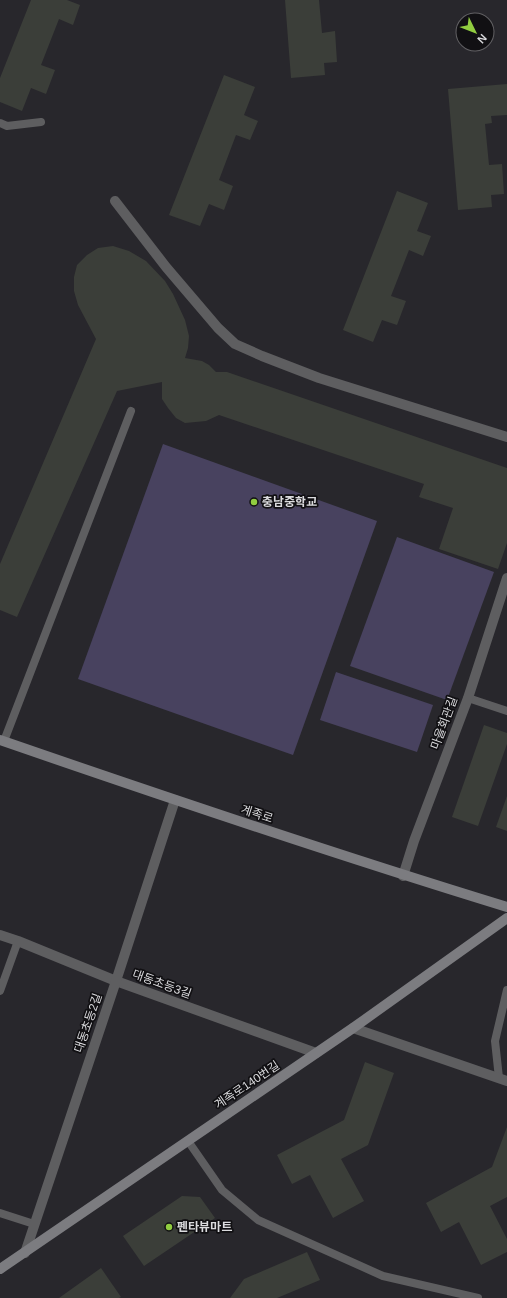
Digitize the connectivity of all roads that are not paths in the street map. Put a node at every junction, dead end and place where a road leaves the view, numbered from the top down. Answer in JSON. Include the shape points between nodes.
{"nodes":[{"id":1,"x":41,"y":122,"type":"dead end"},
{"id":2,"x":0,"y":123,"type":"edge"},
{"id":3,"x":115,"y":201,"type":"dead end"},
{"id":4,"x":131,"y":411,"type":"dead end"},
{"id":5,"x":507,"y":438,"type":"edge"},
{"id":6,"x":507,"y":578,"type":"edge"},
{"id":7,"x":468,"y":698,"type":"junction"},
{"id":8,"x":507,"y":711,"type":"edge"},
{"id":9,"x":2,"y":741,"type":"edge"},
{"id":10,"x":175,"y":800,"type":"junction"},
{"id":11,"x":403,"y":876,"type":"junction"},
{"id":12,"x":507,"y":907,"type":"edge"},
{"id":13,"x":507,"y":918,"type":"edge"},
{"id":14,"x":0,"y":935,"type":"edge"},
{"id":15,"x":18,"y":941,"type":"junction"},
{"id":16,"x":116,"y":981,"type":"junction"},
{"id":17,"x":507,"y":990,"type":"edge"},
{"id":18,"x":0,"y":991,"type":"edge"},
{"id":19,"x":353,"y":1028,"type":"junction"},
{"id":20,"x":316,"y":1054,"type":"junction"},
{"id":21,"x":503,"y":1080,"type":"edge"},
{"id":22,"x":188,"y":1141,"type":"junction"},
{"id":23,"x":0,"y":1214,"type":"edge"},
{"id":24,"x":34,"y":1224,"type":"junction"},
{"id":25,"x":25,"y":1253,"type":"junction"},
{"id":26,"x":0,"y":1269,"type":"edge"},
{"id":27,"x":478,"y":1298,"type":"edge"}],
"edges":[{"from":1,"to":2,"type":"lane","via":[[7,126]]},
{"from":3,"to":5,"type":"street","via":[[166,267],[235,344],[319,378]]},
{"from":4,"to":9,"type":"lane"},
{"from":6,"to":7,"type":"street","name":"마을회관길"},
{"from":7,"to":8,"type":"lane"},
{"from":7,"to":11,"type":"street","name":"마을회관길"},
{"from":9,"to":10,"type":"main road","name":"계족로"},
{"from":10,"to":11,"type":"main road","name":"계족로"},
{"from":10,"to":16,"type":"street","name":"대동초등2길"},
{"from":11,"to":12,"type":"main road","name":"계족로"},
{"from":13,"to":19,"type":"main road","name":"계족로140번길"},
{"from":14,"to":15,"type":"street","name":"대동초등3길"},
{"from":15,"to":16,"type":"street","name":"대동초등3길"},
{"from":15,"to":18,"type":"lane"},
{"from":16,"to":20,"type":"street","name":"대동초등3길"},
{"from":16,"to":24,"type":"street","name":"대동초등2길"},
{"from":17,"to":21,"type":"lane","via":[[495,1041]]},
{"from":19,"to":20,"type":"main road","name":"계족로140번길"},
{"from":19,"to":21,"type":"street"},
{"from":20,"to":22,"type":"main road","name":"계족로140번길"},
{"from":22,"to":25,"type":"main road","name":"계족로140번길"},
{"from":22,"to":27,"type":"lane","via":[[222,1190],[258,1220],[383,1276]]},
{"from":23,"to":24,"type":"lane"},
{"from":24,"to":25,"type":"street","name":"대동초등2길"},
{"from":25,"to":26,"type":"main road","name":"계족로140번길"}]}
